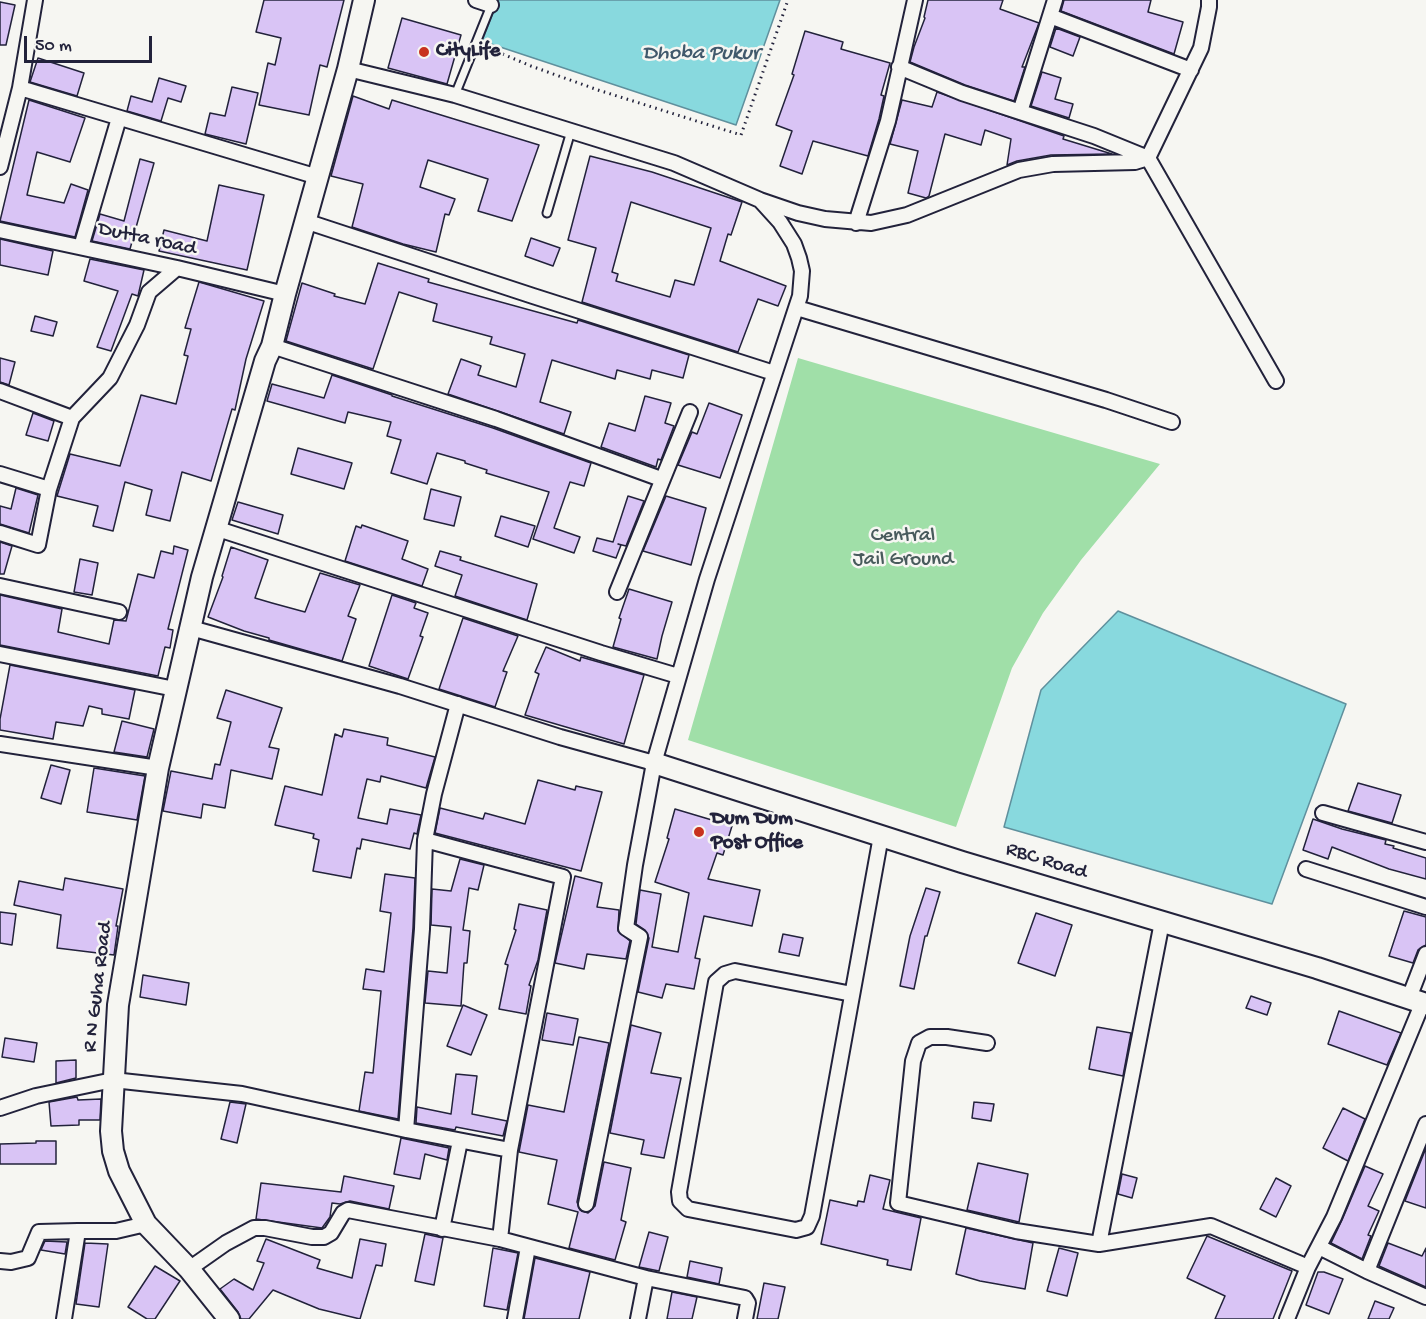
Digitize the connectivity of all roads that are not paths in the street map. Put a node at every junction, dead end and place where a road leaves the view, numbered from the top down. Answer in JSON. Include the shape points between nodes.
{"nodes":[{"id":1,"x":35,"y":0,"type":"edge"},
{"id":2,"x":364,"y":0,"type":"edge"},
{"id":3,"x":476,"y":0,"type":"edge"},
{"id":4,"x":915,"y":0,"type":"edge"},
{"id":5,"x":1055,"y":0,"type":"edge"},
{"id":6,"x":1209,"y":0,"type":"edge"},
{"id":7,"x":492,"y":2,"type":"edge"},
{"id":8,"x":1050,"y":16,"type":"junction"},
{"id":9,"x":899,"y":67,"type":"junction"},
{"id":10,"x":348,"y":69,"type":"junction"},
{"id":11,"x":1191,"y":70,"type":"junction"},
{"id":12,"x":20,"y":88,"type":"junction"},
{"id":13,"x":455,"y":95,"type":"junction"},
{"id":14,"x":1020,"y":112,"type":"junction"},
{"id":15,"x":119,"y":117,"type":"junction"},
{"id":16,"x":571,"y":131,"type":"junction"},
{"id":17,"x":1148,"y":158,"type":"junction"},
{"id":18,"x":0,"y":167,"type":"edge"},
{"id":19,"x":318,"y":177,"type":"junction"},
{"id":20,"x":760,"y":200,"type":"junction"},
{"id":21,"x":547,"y":213,"type":"dead end"},
{"id":22,"x":305,"y":221,"type":"junction"},
{"id":23,"x":856,"y":223,"type":"junction"},
{"id":24,"x":0,"y":230,"type":"edge"},
{"id":25,"x":81,"y":247,"type":"junction"},
{"id":26,"x":177,"y":268,"type":"junction"},
{"id":27,"x":285,"y":294,"type":"junction"},
{"id":28,"x":797,"y":308,"type":"junction"},
{"id":29,"x":272,"y":346,"type":"junction"},
{"id":30,"x":774,"y":372,"type":"junction"},
{"id":31,"x":1276,"y":381,"type":"dead end"},
{"id":32,"x":0,"y":391,"type":"edge"},
{"id":33,"x":690,"y":412,"type":"dead end"},
{"id":34,"x":72,"y":418,"type":"junction"},
{"id":35,"x":1172,"y":422,"type":"dead end"},
{"id":36,"x":0,"y":474,"type":"edge"},
{"id":37,"x":661,"y":479,"type":"junction"},
{"id":38,"x":49,"y":489,"type":"junction"},
{"id":39,"x":215,"y":528,"type":"junction"},
{"id":40,"x":0,"y":533,"type":"edge"},
{"id":41,"x":0,"y":586,"type":"edge"},
{"id":42,"x":617,"y":592,"type":"dead end"},
{"id":43,"x":119,"y":612,"type":"dead end"},
{"id":44,"x":190,"y":628,"type":"junction"},
{"id":45,"x":0,"y":654,"type":"edge"},
{"id":46,"x":678,"y":676,"type":"junction"},
{"id":47,"x":175,"y":689,"type":"junction"},
{"id":48,"x":458,"y":704,"type":"junction"},
{"id":49,"x":0,"y":744,"type":"edge"},
{"id":50,"x":654,"y":763,"type":"junction"},
{"id":51,"x":158,"y":768,"type":"junction"},
{"id":52,"x":1323,"y":813,"type":"dead end"},
{"id":53,"x":880,"y":836,"type":"junction"},
{"id":54,"x":425,"y":840,"type":"junction"},
{"id":55,"x":1426,"y":842,"type":"edge"},
{"id":56,"x":1306,"y":869,"type":"dead end"},
{"id":57,"x":1426,"y":908,"type":"edge"},
{"id":58,"x":1162,"y":922,"type":"junction"},
{"id":59,"x":1426,"y":954,"type":"edge"},
{"id":60,"x":852,"y":994,"type":"junction"},
{"id":61,"x":1419,"y":1001,"type":"edge"},
{"id":62,"x":987,"y":1043,"type":"dead end"},
{"id":63,"x":113,"y":1080,"type":"junction"},
{"id":64,"x":0,"y":1108,"type":"edge"},
{"id":65,"x":1426,"y":1124,"type":"edge"},
{"id":66,"x":406,"y":1130,"type":"junction"},
{"id":67,"x":460,"y":1140,"type":"junction"},
{"id":68,"x":510,"y":1150,"type":"junction"},
{"id":69,"x":586,"y":1204,"type":"dead end"},
{"id":70,"x":146,"y":1224,"type":"junction"},
{"id":71,"x":442,"y":1229,"type":"junction"},
{"id":72,"x":78,"y":1232,"type":"junction"},
{"id":73,"x":500,"y":1239,"type":"junction"},
{"id":74,"x":1099,"y":1244,"type":"junction"},
{"id":75,"x":528,"y":1247,"type":"junction"},
{"id":76,"x":1318,"y":1247,"type":"junction"},
{"id":77,"x":0,"y":1261,"type":"edge"},
{"id":78,"x":1308,"y":1268,"type":"junction"},
{"id":79,"x":189,"y":1269,"type":"junction"},
{"id":80,"x":1367,"y":1271,"type":"junction"},
{"id":81,"x":646,"y":1278,"type":"junction"},
{"id":82,"x":1426,"y":1297,"type":"edge"},
{"id":83,"x":64,"y":1319,"type":"edge"},
{"id":84,"x":229,"y":1319,"type":"edge"},
{"id":85,"x":515,"y":1319,"type":"edge"},
{"id":86,"x":638,"y":1319,"type":"edge"},
{"id":87,"x":745,"y":1319,"type":"edge"},
{"id":88,"x":1287,"y":1319,"type":"edge"}],
"edges":[{"from":1,"to":12,"type":"street"},
{"from":2,"to":10,"type":"street","name":"R N Guha Road"},
{"from":3,"to":7,"type":"street"},
{"from":4,"to":9,"type":"street"},
{"from":5,"to":8,"type":"street"},
{"from":6,"to":11,"type":"street","via":[[1201,48]]},
{"from":7,"to":13,"type":"lane"},
{"from":8,"to":11,"type":"street"},
{"from":8,"to":14,"type":"street"},
{"from":9,"to":14,"type":"street"},
{"from":9,"to":23,"type":"street","via":[[888,121]]},
{"from":10,"to":13,"type":"street"},
{"from":10,"to":19,"type":"street","name":"R N Guha Road"},
{"from":11,"to":17,"type":"street"},
{"from":12,"to":15,"type":"street"},
{"from":12,"to":18,"type":"street"},
{"from":13,"to":16,"type":"street"},
{"from":14,"to":17,"type":"street"},
{"from":15,"to":19,"type":"street"},
{"from":15,"to":25,"type":"street"},
{"from":16,"to":20,"type":"street","via":[[674,163]]},
{"from":16,"to":21,"type":"lane"},
{"from":17,"to":23,"type":"street","via":[[1019,170],[908,214]]},
{"from":17,"to":31,"type":"street"},
{"from":19,"to":22,"type":"street","name":"R N Guha Road"},
{"from":20,"to":23,"type":"street","via":[[811,216]]},
{"from":20,"to":28,"type":"street","via":[[788,232],[800,258],[802,283]]},
{"from":22,"to":27,"type":"street","name":"R N Guha Road"},
{"from":22,"to":30,"type":"street"},
{"from":24,"to":25,"type":"street","name":"Dutta road"},
{"from":25,"to":26,"type":"street","name":"Dutta road"},
{"from":26,"to":27,"type":"street","name":"Dutta road"},
{"from":26,"to":34,"type":"street","via":[[149,292],[110,378]]},
{"from":27,"to":29,"type":"street","name":"R N Guha Road"},
{"from":28,"to":30,"type":"street"},
{"from":28,"to":35,"type":"street"},
{"from":29,"to":37,"type":"street"},
{"from":29,"to":39,"type":"street","name":"R N Guha Road"},
{"from":30,"to":46,"type":"street"},
{"from":32,"to":34,"type":"street"},
{"from":33,"to":37,"type":"street"},
{"from":34,"to":38,"type":"street"},
{"from":36,"to":38,"type":"street"},
{"from":37,"to":42,"type":"street"},
{"from":38,"to":40,"type":"street","via":[[38,545]]},
{"from":39,"to":44,"type":"street","name":"R N Guha Road"},
{"from":39,"to":46,"type":"street"},
{"from":41,"to":43,"type":"street"},
{"from":44,"to":47,"type":"street","name":"R N Guha Road"},
{"from":44,"to":48,"type":"street"},
{"from":45,"to":47,"type":"street"},
{"from":46,"to":50,"type":"street"},
{"from":47,"to":51,"type":"street","name":"R N Guha Road"},
{"from":48,"to":50,"type":"street"},
{"from":48,"to":54,"type":"street"},
{"from":49,"to":51,"type":"street"},
{"from":50,"to":53,"type":"street","name":"RBC Road"},
{"from":50,"to":69,"type":"street","via":[[626,928],[640,937]]},
{"from":51,"to":63,"type":"street","name":"R N Guha Road","via":[[118,1005]]},
{"from":52,"to":55,"type":"street"},
{"from":53,"to":58,"type":"street","name":"RBC Road"},
{"from":53,"to":60,"type":"street"},
{"from":54,"to":66,"type":"street"},
{"from":54,"to":68,"type":"street","via":[[563,877]]},
{"from":56,"to":57,"type":"street"},
{"from":58,"to":61,"type":"street","name":"RBC Road"},
{"from":58,"to":74,"type":"street"},
{"from":59,"to":61,"type":"street"},
{"from":60,"to":60,"type":"street","via":[[807,1227],[796,1230],[687,1209],[679,1192],[716,982],[735,971]]},
{"from":61,"to":76,"type":"street","via":[[1334,1217]]},
{"from":62,"to":74,"type":"street","via":[[930,1037],[919,1043],[913,1061],[898,1203],[1017,1231]]},
{"from":63,"to":64,"type":"street"},
{"from":63,"to":66,"type":"street","via":[[242,1094]]},
{"from":63,"to":70,"type":"street","name":"R N Guha Road","via":[[113,1151]]},
{"from":65,"to":80,"type":"street"},
{"from":66,"to":67,"type":"street"},
{"from":67,"to":68,"type":"street"},
{"from":67,"to":71,"type":"street"},
{"from":68,"to":73,"type":"street"},
{"from":70,"to":72,"type":"street"},
{"from":70,"to":79,"type":"street","name":"R N Guha Road"},
{"from":71,"to":73,"type":"street"},
{"from":71,"to":79,"type":"street","via":[[348,1210],[332,1233],[324,1237],[254,1228]]},
{"from":72,"to":77,"type":"street","via":[[39,1232],[28,1258]]},
{"from":72,"to":83,"type":"street"},
{"from":73,"to":75,"type":"street"},
{"from":74,"to":78,"type":"street","via":[[1211,1226]]},
{"from":75,"to":81,"type":"street"},
{"from":75,"to":85,"type":"street"},
{"from":76,"to":78,"type":"street"},
{"from":76,"to":80,"type":"street"},
{"from":78,"to":88,"type":"street"},
{"from":79,"to":84,"type":"street","name":"R N Guha Road"},
{"from":80,"to":82,"type":"street"},
{"from":81,"to":86,"type":"street"},
{"from":81,"to":87,"type":"street","via":[[746,1298]]}]}
